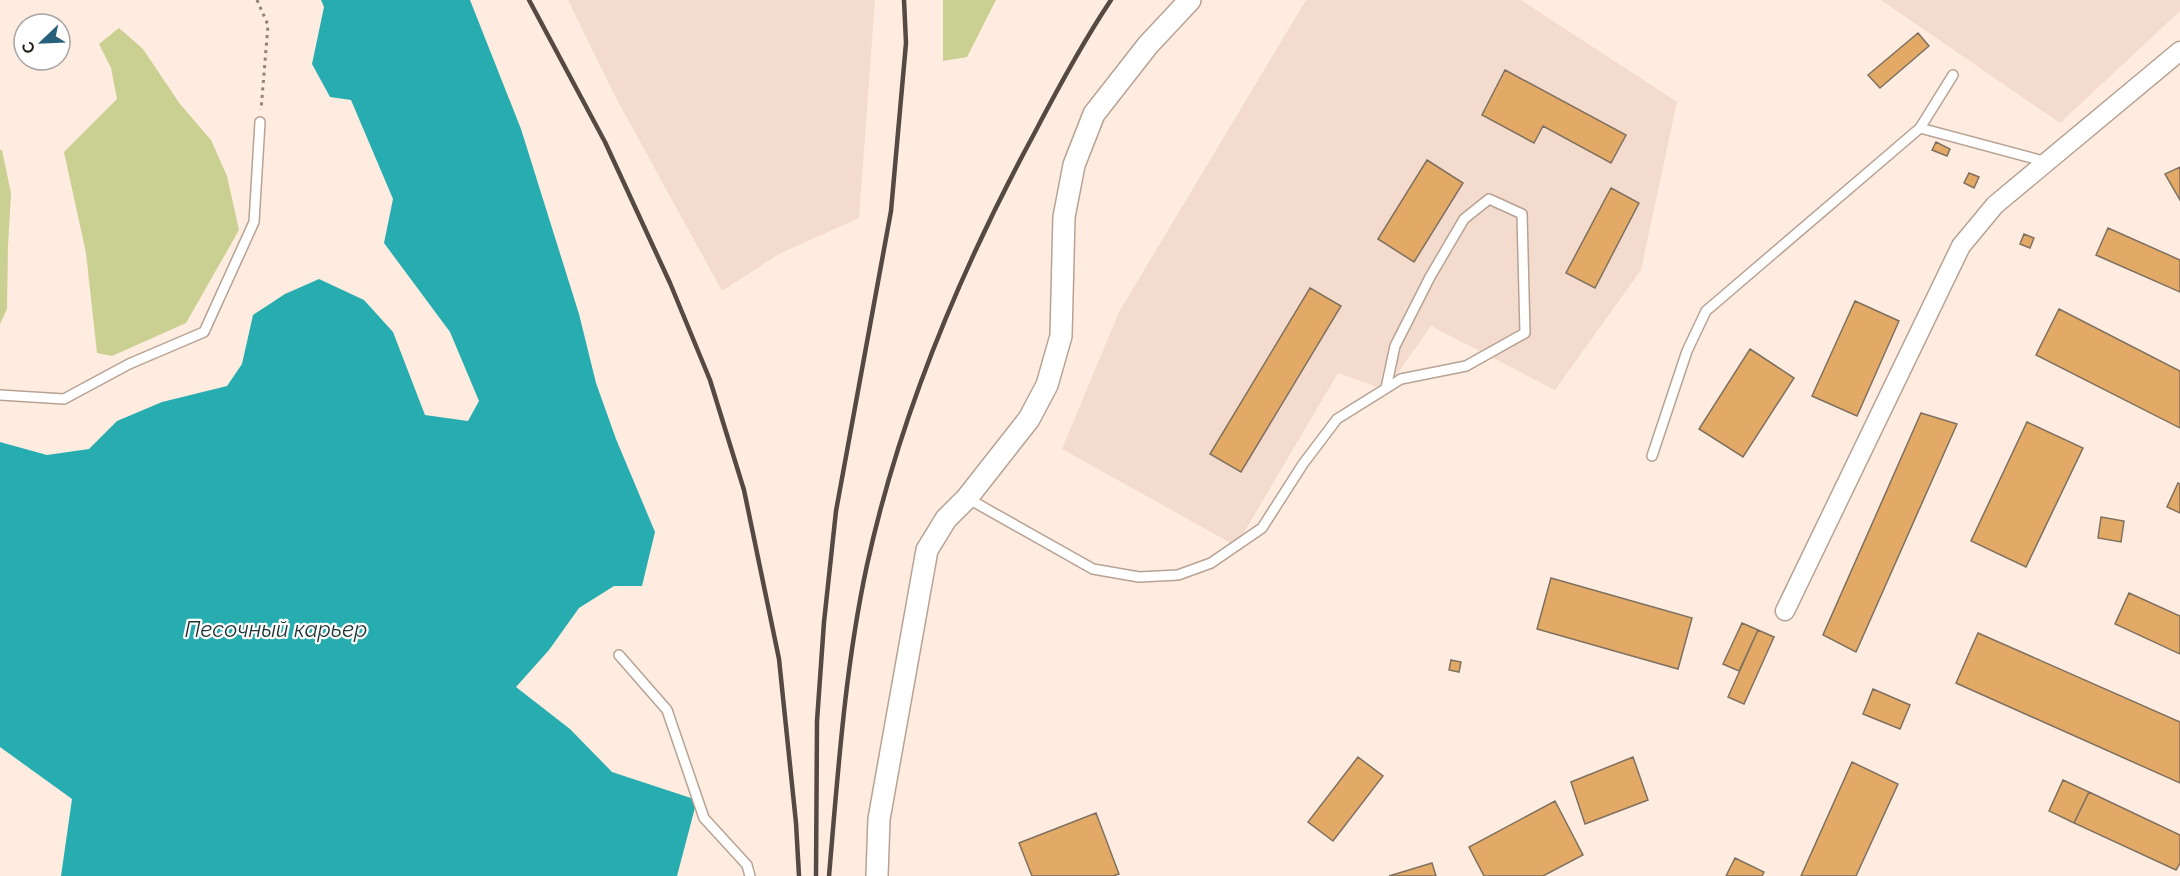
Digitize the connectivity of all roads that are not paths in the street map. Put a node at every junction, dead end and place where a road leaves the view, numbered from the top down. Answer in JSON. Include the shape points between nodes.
{"nodes":[{"id":1,"x":1190,"y":0,"type":"edge"},
{"id":2,"x":2180,"y":51,"type":"edge"},
{"id":3,"x":1953,"y":75,"type":"dead end"},
{"id":4,"x":260,"y":122,"type":"road end"},
{"id":5,"x":1920,"y":128,"type":"junction"},
{"id":6,"x":2047,"y":162,"type":"junction"},
{"id":7,"x":1386,"y":388,"type":"junction"},
{"id":8,"x":0,"y":395,"type":"edge"},
{"id":9,"x":1652,"y":456,"type":"dead end"},
{"id":10,"x":967,"y":498,"type":"junction"},
{"id":11,"x":1785,"y":611,"type":"dead end"},
{"id":12,"x":619,"y":655,"type":"dead end"},
{"id":13,"x":750,"y":876,"type":"edge"},
{"id":14,"x":877,"y":876,"type":"edge"}],
"edges":[{"from":1,"to":10,"type":"street","via":[[1148,45],[1094,114],[1074,165],[1064,217],[1061,336],[1047,385],[1029,419]]},
{"from":2,"to":6,"type":"street"},
{"from":3,"to":5,"type":"lane"},
{"from":4,"to":8,"type":"lane","via":[[254,222],[204,332],[129,364],[64,399]]},
{"from":5,"to":6,"type":"lane"},
{"from":5,"to":9,"type":"lane","via":[[1706,311],[1687,351]]},
{"from":6,"to":11,"type":"street","via":[[1995,205],[1961,246]]},
{"from":7,"to":7,"type":"lane","via":[[1401,379],[1466,366],[1525,333],[1522,214],[1489,199],[1464,219],[1395,346]]},
{"from":7,"to":10,"type":"lane","via":[[1337,419],[1262,528],[1210,563],[1178,575],[1139,577],[1093,569]]},
{"from":10,"to":14,"type":"street","via":[[946,519],[927,550],[879,819]]},
{"from":12,"to":13,"type":"lane","via":[[667,710],[704,818],[747,865]]}]}
